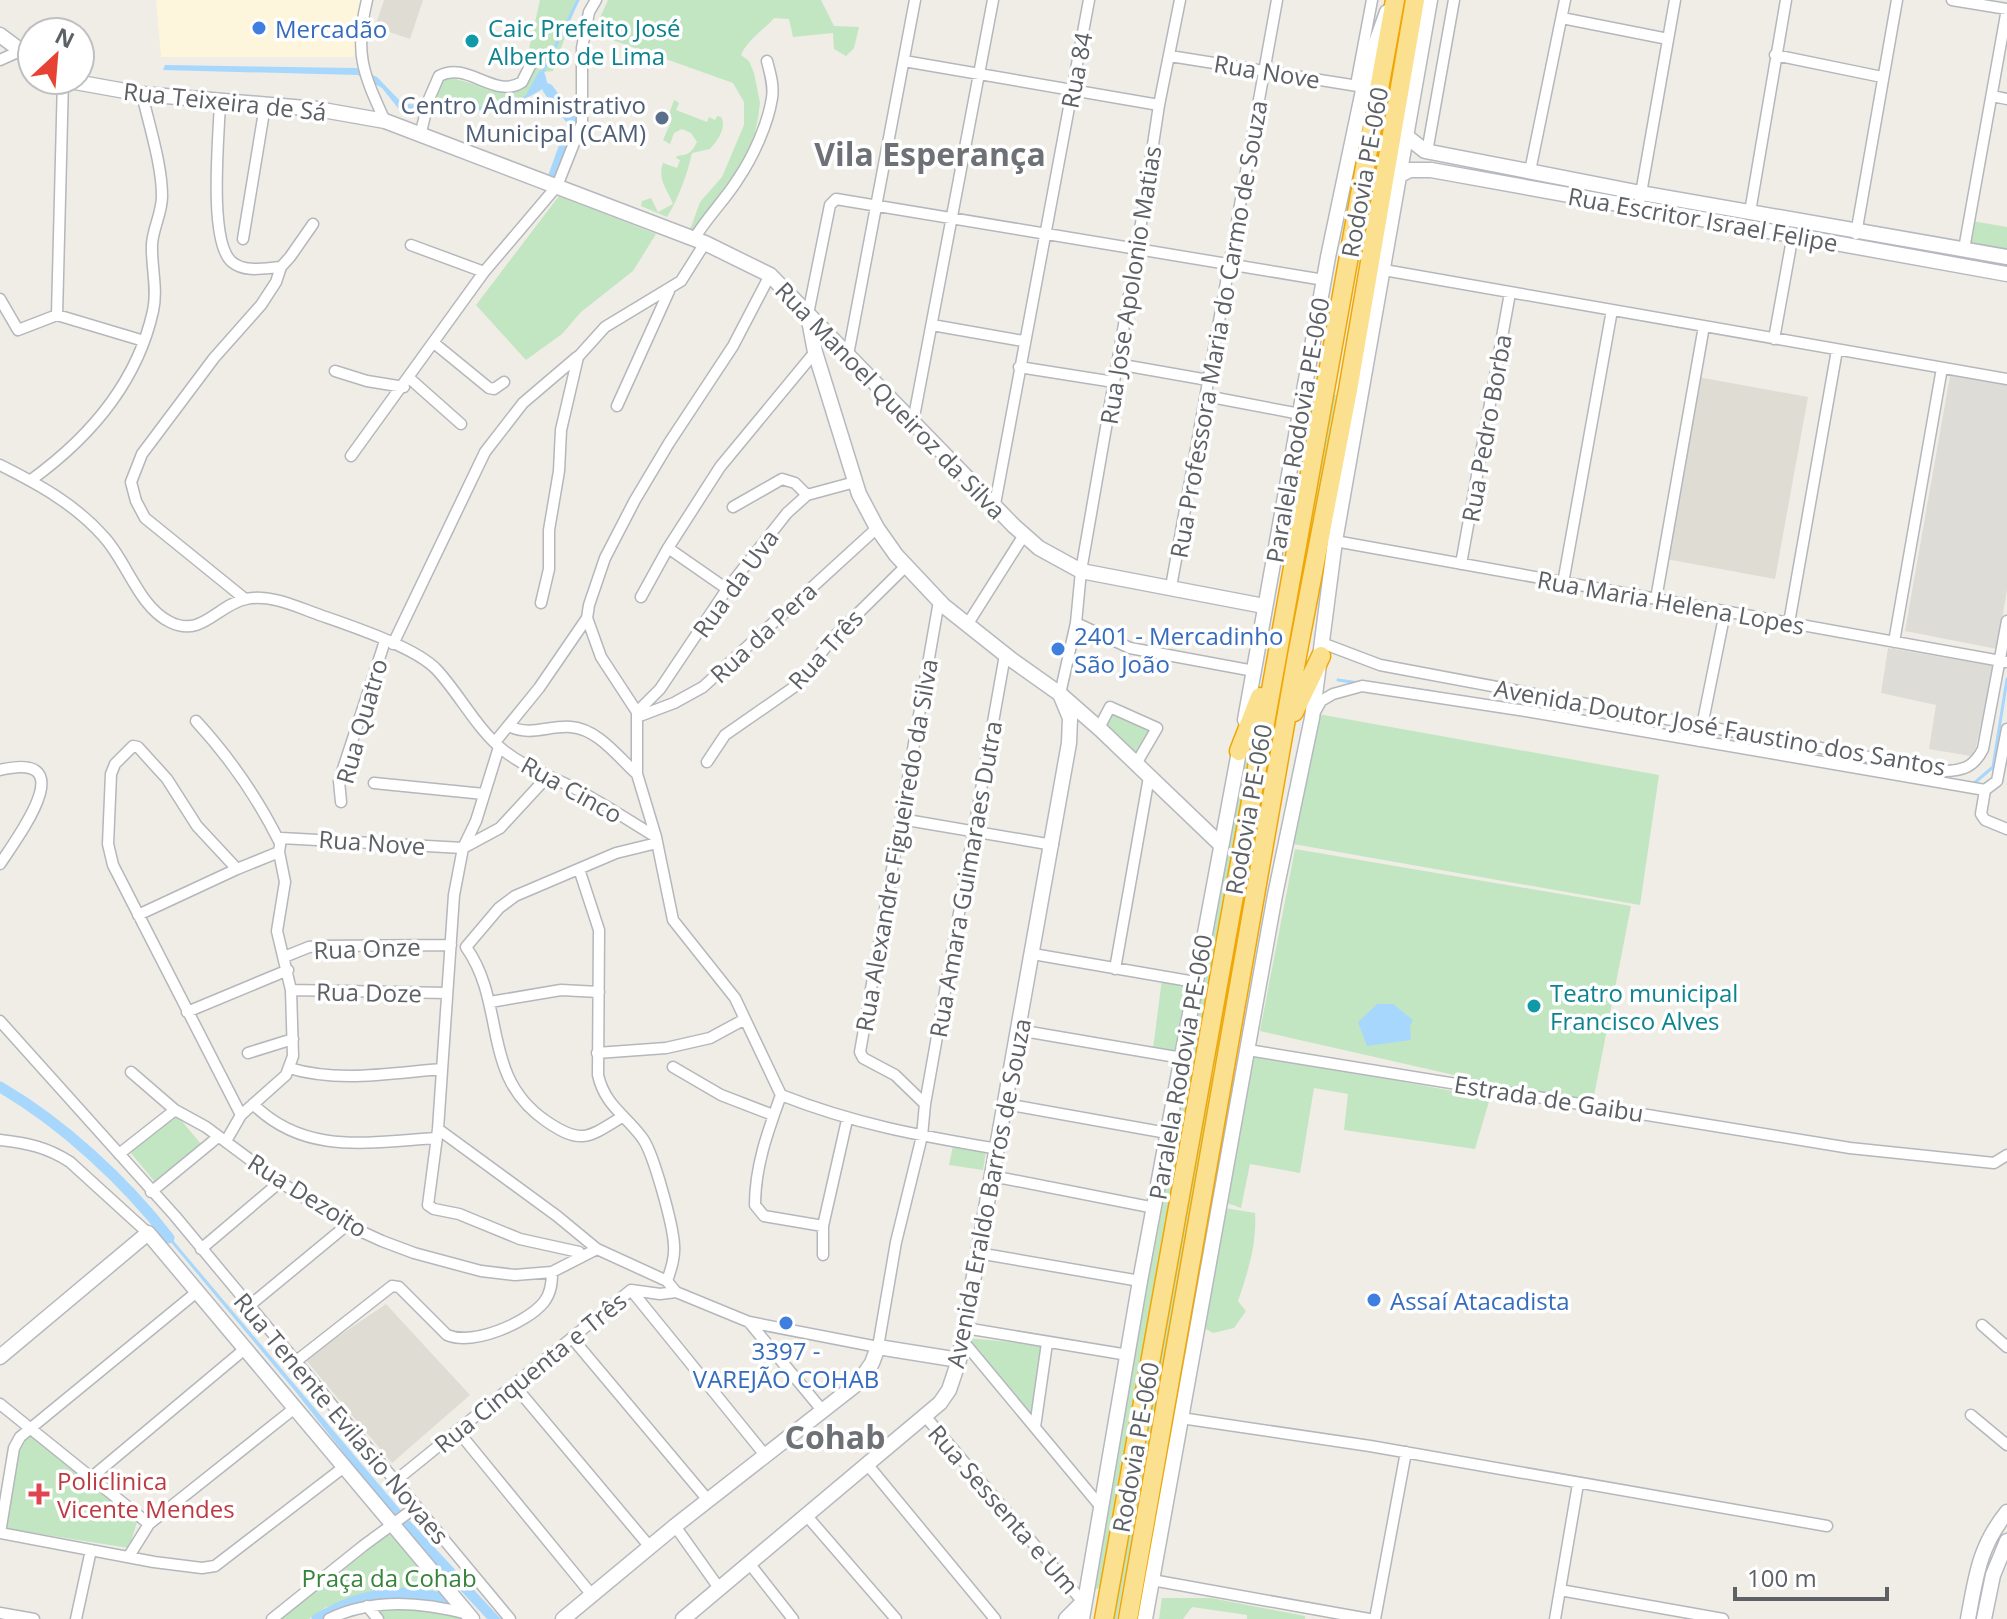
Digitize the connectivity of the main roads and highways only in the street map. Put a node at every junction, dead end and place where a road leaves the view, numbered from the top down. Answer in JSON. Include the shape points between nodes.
{"nodes":[{"id":1,"x":1393,"y":0,"type":"edge"},
{"id":2,"x":1415,"y":0,"type":"edge"},
{"id":3,"x":1321,"y":650,"type":"road end"},
{"id":4,"x":1275,"y":661,"type":"junction"},
{"id":5,"x":1284,"y":733,"type":"junction"},
{"id":6,"x":1239,"y":751,"type":"road end"},
{"id":7,"x":1104,"y":1619,"type":"edge"},
{"id":8,"x":1128,"y":1619,"type":"edge"}],
"edges":[{"from":1,"to":4,"type":"highway","name":"Rodovia PE-060"},
{"from":2,"to":5,"type":"highway","name":"Rodovia PE-060","via":[[1354,397]]},
{"from":3,"to":5,"type":"highway"},
{"from":4,"to":6,"type":"highway"},
{"from":4,"to":7,"type":"highway","name":"Rodovia PE-060"},
{"from":5,"to":8,"type":"highway","name":"Rodovia PE-060"}]}
